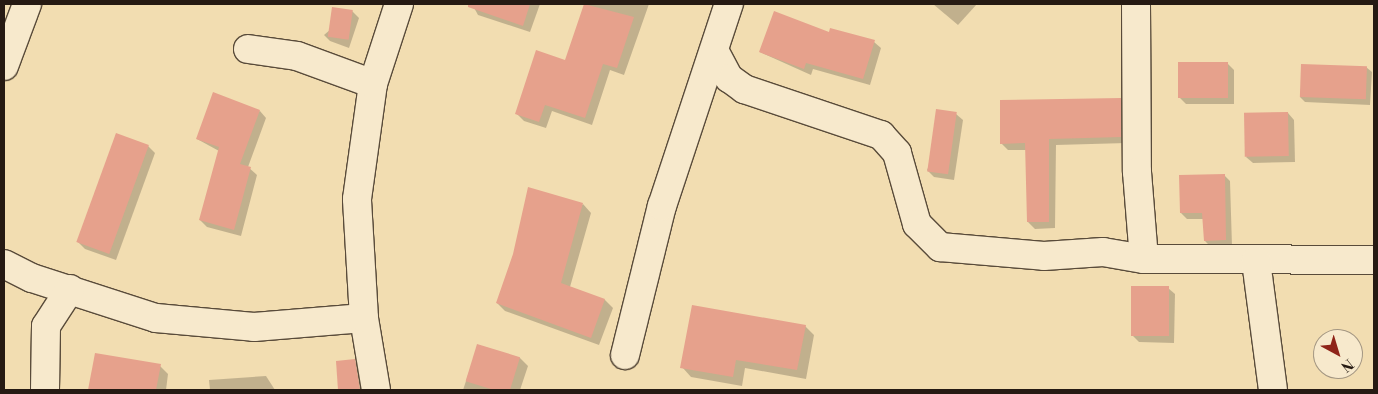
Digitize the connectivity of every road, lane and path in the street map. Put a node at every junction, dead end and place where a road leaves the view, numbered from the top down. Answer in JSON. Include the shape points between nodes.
{"nodes":[{"id":1,"x":27,"y":4,"type":"edge"},
{"id":2,"x":399,"y":4,"type":"edge"},
{"id":3,"x":729,"y":4,"type":"edge"},
{"id":4,"x":1136,"y":4,"type":"edge"},
{"id":5,"x":248,"y":49,"type":"dead end"},
{"id":6,"x":715,"y":52,"type":"junction"},
{"id":7,"x":4,"y":66,"type":"edge"},
{"id":8,"x":373,"y":84,"type":"junction"},
{"id":9,"x":1144,"y":259,"type":"junction"},
{"id":10,"x":1374,"y":260,"type":"edge"},
{"id":11,"x":1256,"y":261,"type":"junction"},
{"id":12,"x":4,"y":264,"type":"edge"},
{"id":13,"x":70,"y":289,"type":"junction"},
{"id":14,"x":364,"y":318,"type":"junction"},
{"id":15,"x":625,"y":355,"type":"dead end"},
{"id":16,"x":45,"y":390,"type":"edge"},
{"id":17,"x":376,"y":390,"type":"edge"},
{"id":18,"x":1273,"y":390,"type":"edge"}],
"edges":[{"from":1,"to":7,"type":"street"},
{"from":2,"to":8,"type":"street"},
{"from":3,"to":6,"type":"street"},
{"from":4,"to":9,"type":"street","via":[[1137,172]]},
{"from":5,"to":8,"type":"street","via":[[297,56]]},
{"from":6,"to":9,"type":"street","via":[[730,78],[744,89],[867,127],[881,135],[897,152],[917,224],[940,247],[1044,256],[1103,252]]},
{"from":6,"to":15,"type":"street","via":[[662,206]]},
{"from":8,"to":14,"type":"street","via":[[357,199]]},
{"from":9,"to":11,"type":"street"},
{"from":10,"to":11,"type":"street"},
{"from":11,"to":18,"type":"street"},
{"from":12,"to":13,"type":"street"},
{"from":13,"to":14,"type":"street","via":[[156,318],[212,326]]},
{"from":13,"to":16,"type":"street","via":[[46,326]]},
{"from":14,"to":17,"type":"street"}]}
